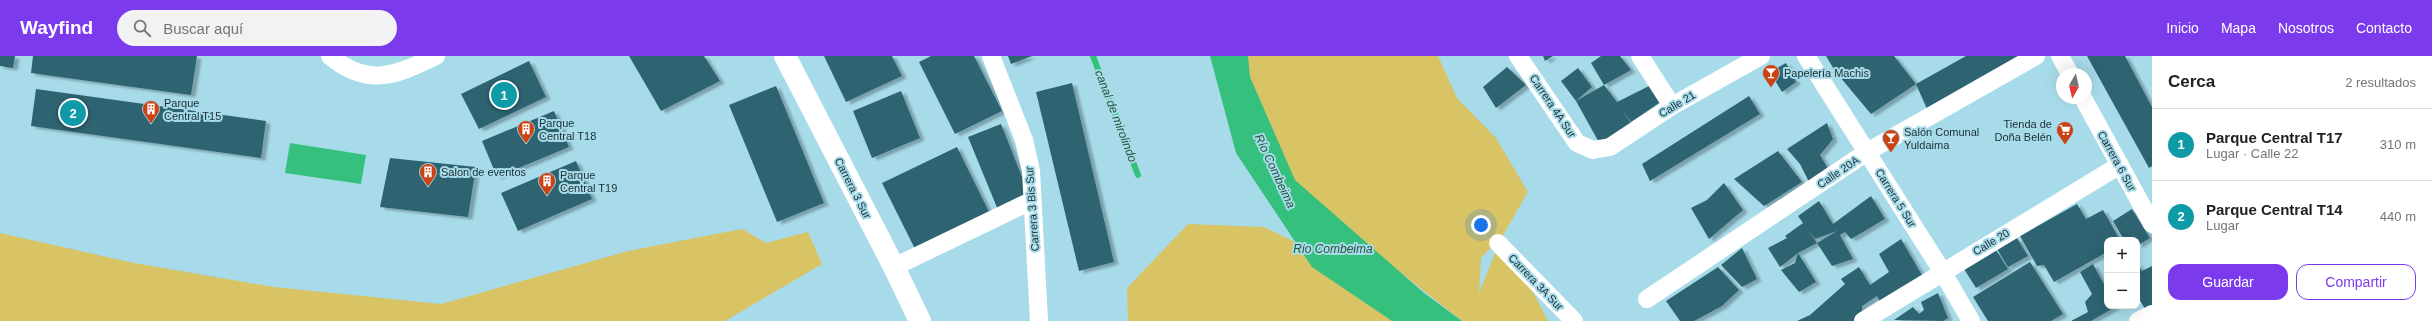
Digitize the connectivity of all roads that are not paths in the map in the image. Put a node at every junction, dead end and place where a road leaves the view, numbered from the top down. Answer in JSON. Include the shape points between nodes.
{"nodes":[{"id":1,"x":330,"y":56,"type":"edge"},
{"id":2,"x":436,"y":56,"type":"edge"},
{"id":3,"x":785,"y":56,"type":"edge"},
{"id":4,"x":991,"y":56,"type":"edge"},
{"id":5,"x":1518,"y":56,"type":"edge"},
{"id":6,"x":1640,"y":56,"type":"edge"},
{"id":7,"x":1761,"y":56,"type":"edge"},
{"id":8,"x":1806,"y":56,"type":"edge"},
{"id":9,"x":2036,"y":56,"type":"edge"},
{"id":10,"x":2060,"y":56,"type":"edge"},
{"id":11,"x":2067,"y":68,"type":"edge"},
{"id":12,"x":2086,"y":104,"type":"edge"},
{"id":13,"x":1672,"y":106,"type":"junction"},
{"id":14,"x":1592,"y":150,"type":"joint"},
{"id":15,"x":1868,"y":152,"type":"junction"},
{"id":16,"x":2120,"y":165,"type":"junction"},
{"id":17,"x":1032,"y":201,"type":"junction"},
{"id":18,"x":2152,"y":224,"type":"edge"},
{"id":19,"x":1498,"y":243,"type":"dead end"},
{"id":20,"x":894,"y":267,"type":"junction"},
{"id":21,"x":1942,"y":271,"type":"junction"},
{"id":22,"x":1647,"y":299,"type":"dead end"},
{"id":23,"x":2152,"y":314,"type":"edge"},
{"id":24,"x":920,"y":321,"type":"edge"},
{"id":25,"x":1039,"y":321,"type":"edge"},
{"id":26,"x":1574,"y":321,"type":"edge"},
{"id":27,"x":1864,"y":321,"type":"edge"},
{"id":28,"x":1971,"y":321,"type":"edge"},
{"id":29,"x":2138,"y":321,"type":"edge"}],
"edges":[{"from":1,"to":2,"type":"street","via":[[341,65],[373,77],[402,73]]},
{"from":3,"to":20,"type":"street","name":"Carrera 3 Sur"},
{"from":4,"to":17,"type":"street","name":"Carrera 3 Bis Sur","via":[[1024,140],[1031,171]]},
{"from":5,"to":14,"type":"street","name":"Carrera 4A Sur","via":[[1578,143]]},
{"from":6,"to":13,"type":"street"},
{"from":7,"to":13,"type":"street","name":"Calle 21"},
{"from":8,"to":15,"type":"street","name":"Carrera 5 Sur"},
{"from":9,"to":15,"type":"street","name":"Calle 20A"},
{"from":10,"to":11,"type":"street"},
{"from":12,"to":16,"type":"street","name":"Carrera 6 Sur"},
{"from":13,"to":14,"type":"street","name":"Calle 21","via":[[1610,147]]},
{"from":15,"to":21,"type":"street","name":"Carrera 5 Sur"},
{"from":15,"to":22,"type":"street","name":"Calle 20A"},
{"from":16,"to":18,"type":"street","name":"Carrera 6 Sur"},
{"from":16,"to":21,"type":"street","name":"Calle 20"},
{"from":17,"to":20,"type":"street"},
{"from":17,"to":25,"type":"street","name":"Carrera 3 Bis Sur"},
{"from":19,"to":26,"type":"street","name":"Carrera 3A Sur"},
{"from":20,"to":24,"type":"street","name":"Carrera 3 Sur"},
{"from":21,"to":27,"type":"street","name":"Calle 20"},
{"from":21,"to":28,"type":"street","name":"Carrera 5 Sur"},
{"from":23,"to":29,"type":"street"}]}
